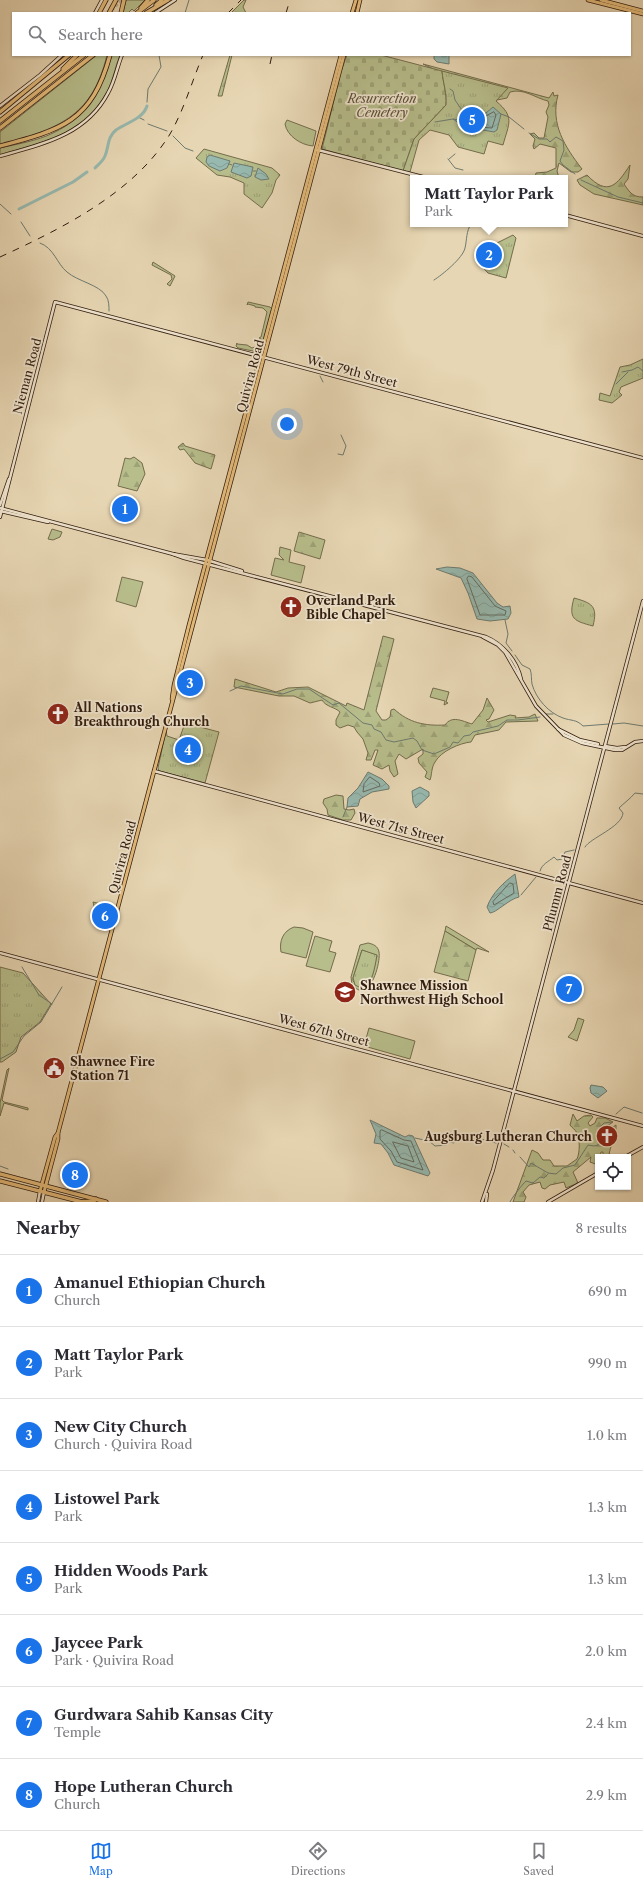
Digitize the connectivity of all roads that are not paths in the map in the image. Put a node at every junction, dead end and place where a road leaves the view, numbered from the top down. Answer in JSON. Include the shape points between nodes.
{"nodes":[{"id":1,"x":102,"y":0,"type":"edge"},
{"id":2,"x":106,"y":0,"type":"edge"},
{"id":3,"x":116,"y":0,"type":"edge"},
{"id":4,"x":124,"y":0,"type":"edge"},
{"id":5,"x":148,"y":0,"type":"edge"},
{"id":6,"x":154,"y":0,"type":"edge"},
{"id":7,"x":162,"y":0,"type":"edge"},
{"id":8,"x":168,"y":0,"type":"edge"},
{"id":9,"x":175,"y":0,"type":"edge"},
{"id":10,"x":356,"y":0,"type":"edge"},
{"id":11,"x":360,"y":0,"type":"edge"},
{"id":12,"x":588,"y":0,"type":"edge"},
{"id":13,"x":601,"y":0,"type":"edge"},
{"id":14,"x":606,"y":5,"type":"junction"},
{"id":15,"x":620,"y":5,"type":"junction"},
{"id":16,"x":643,"y":11,"type":"edge"},
{"id":17,"x":96,"y":12,"type":"edge"},
{"id":18,"x":100,"y":12,"type":"edge"},
{"id":19,"x":110,"y":12,"type":"edge"},
{"id":20,"x":121,"y":12,"type":"edge"},
{"id":21,"x":137,"y":12,"type":"edge"},
{"id":22,"x":137,"y":12,"type":"edge"},
{"id":23,"x":147,"y":12,"type":"edge"},
{"id":24,"x":148,"y":12,"type":"edge"},
{"id":25,"x":157,"y":12,"type":"edge"},
{"id":26,"x":352,"y":12,"type":"edge"},
{"id":27,"x":357,"y":12,"type":"edge"},
{"id":28,"x":643,"y":14,"type":"edge"},
{"id":29,"x":61,"y":56,"type":"edge"},
{"id":30,"x":68,"y":56,"type":"edge"},
{"id":31,"x":76,"y":56,"type":"edge"},
{"id":32,"x":83,"y":56,"type":"edge"},
{"id":33,"x":92,"y":56,"type":"edge"},
{"id":34,"x":110,"y":56,"type":"edge"},
{"id":35,"x":122,"y":56,"type":"edge"},
{"id":36,"x":341,"y":56,"type":"edge"},
{"id":37,"x":344,"y":56,"type":"edge"},
{"id":38,"x":53,"y":80,"type":"junction"},
{"id":39,"x":336,"y":80,"type":"junction"},
{"id":40,"x":0,"y":106,"type":"edge"},
{"id":41,"x":0,"y":112,"type":"edge"},
{"id":42,"x":0,"y":121,"type":"edge"},
{"id":43,"x":0,"y":128,"type":"edge"},
{"id":44,"x":0,"y":146,"type":"edge"},
{"id":45,"x":318,"y":150,"type":"junction"},
{"id":46,"x":0,"y":156,"type":"edge"},
{"id":47,"x":415,"y":175,"type":"edge"},
{"id":48,"x":305,"y":190,"type":"junction"},
{"id":49,"x":303,"y":207,"type":"junction"},
{"id":50,"x":568,"y":216,"type":"edge"},
{"id":51,"x":643,"y":236,"type":"edge"},
{"id":52,"x":55,"y":302,"type":"joint"},
{"id":53,"x":262,"y":356,"type":"junction"},
{"id":54,"x":643,"y":458,"type":"edge"},
{"id":55,"x":1,"y":509,"type":"edge"},
{"id":56,"x":0,"y":517,"type":"edge"},
{"id":57,"x":208,"y":562,"type":"junction"},
{"id":58,"x":643,"y":601,"type":"edge"},
{"id":59,"x":643,"y":741,"type":"edge"},
{"id":60,"x":605,"y":747,"type":"junction"},
{"id":61,"x":154,"y":771,"type":"junction"},
{"id":62,"x":569,"y":883,"type":"junction"},
{"id":63,"x":643,"y":902,"type":"edge"},
{"id":64,"x":0,"y":953,"type":"edge"},
{"id":65,"x":99,"y":979,"type":"junction"},
{"id":66,"x":514,"y":1091,"type":"junction"},
{"id":67,"x":643,"y":1126,"type":"edge"},
{"id":68,"x":58,"y":1133,"type":"junction"},
{"id":69,"x":643,"y":1147,"type":"edge"},
{"id":70,"x":50,"y":1153,"type":"junction"},
{"id":71,"x":54,"y":1154,"type":"junction"},
{"id":72,"x":630,"y":1154,"type":"edge"},
{"id":73,"x":0,"y":1174,"type":"edge"},
{"id":74,"x":595,"y":1175,"type":"edge"},
{"id":75,"x":0,"y":1181,"type":"edge"},
{"id":76,"x":44,"y":1185,"type":"junction"},
{"id":77,"x":488,"y":1189,"type":"junction"},
{"id":78,"x":42,"y":1192,"type":"junction"},
{"id":79,"x":96,"y":1199,"type":"junction"},
{"id":80,"x":38,"y":1202,"type":"edge"},
{"id":81,"x":42,"y":1202,"type":"edge"},
{"id":82,"x":81,"y":1202,"type":"edge"},
{"id":83,"x":106,"y":1202,"type":"edge"},
{"id":84,"x":482,"y":1202,"type":"edge"},
{"id":85,"x":486,"y":1202,"type":"edge"},
{"id":86,"x":548,"y":1202,"type":"edge"}],
"edges":[{"from":1,"to":17,"type":"street"},
{"from":2,"to":18,"type":"highway"},
{"from":3,"to":19,"type":"highway"},
{"from":4,"to":20,"type":"highway"},
{"from":5,"to":21,"type":"highway"},
{"from":6,"to":22,"type":"highway"},
{"from":7,"to":23,"type":"highway"},
{"from":8,"to":24,"type":"highway"},
{"from":9,"to":25,"type":"street"},
{"from":10,"to":26,"type":"main road"},
{"from":11,"to":27,"type":"main road"},
{"from":12,"to":14,"type":"main road"},
{"from":13,"to":15,"type":"main road"},
{"from":14,"to":15,"type":"main road"},
{"from":14,"to":28,"type":"main road"},
{"from":15,"to":16,"type":"main road"},
{"from":29,"to":40,"type":"street"},
{"from":30,"to":41,"type":"highway"},
{"from":31,"to":38,"type":"highway"},
{"from":32,"to":38,"type":"highway"},
{"from":33,"to":43,"type":"highway"},
{"from":34,"to":44,"type":"highway","via":[[95,94],[77,116],[55,130]]},
{"from":35,"to":46,"type":"street","via":[[104,100],[80,127],[56,140]]},
{"from":36,"to":39,"type":"main road","name":"Quivira Road"},
{"from":37,"to":39,"type":"main road","name":"Quivira Road"},
{"from":38,"to":42,"type":"highway"},
{"from":39,"to":45,"type":"main road","name":"Quivira Road"},
{"from":45,"to":47,"type":"street"},
{"from":45,"to":48,"type":"main road","name":"Quivira Road"},
{"from":45,"to":49,"type":"main road","name":"Quivira Road"},
{"from":48,"to":49,"type":"main road"},
{"from":48,"to":53,"type":"main road","name":"Quivira Road"},
{"from":49,"to":53,"type":"main road","name":"Quivira Road"},
{"from":50,"to":51,"type":"street"},
{"from":52,"to":53,"type":"street","name":"West 79th Street"},
{"from":52,"to":55,"type":"street","name":"Nieman Road"},
{"from":53,"to":54,"type":"street","name":"West 79th Street"},
{"from":53,"to":57,"type":"main road","name":"Quivira Road"},
{"from":55,"to":56,"type":"street","name":"Nieman Road"},
{"from":55,"to":57,"type":"street","via":[[175,556]]},
{"from":57,"to":60,"type":"street","via":[[496,642],[509,656],[536,706],[557,728],[580,740]]},
{"from":57,"to":61,"type":"main road","name":"Quivira Road"},
{"from":58,"to":60,"type":"street","name":"Pflumm Road"},
{"from":59,"to":60,"type":"street","via":[[617,748]]},
{"from":60,"to":62,"type":"street","name":"Pflumm Road"},
{"from":61,"to":62,"type":"street","name":"West 71st Street"},
{"from":61,"to":65,"type":"main road","name":"Quivira Road"},
{"from":62,"to":63,"type":"street","name":"West 71st Street"},
{"from":62,"to":66,"type":"street","name":"Pflumm Road"},
{"from":64,"to":65,"type":"street","name":"West 67th Street"},
{"from":65,"to":66,"type":"street","name":"West 67th Street"},
{"from":65,"to":68,"type":"main road","name":"Quivira Road"},
{"from":66,"to":67,"type":"street","name":"West 67th Street"},
{"from":66,"to":77,"type":"street","name":"Pflumm Road"},
{"from":68,"to":70,"type":"main road","name":"Quivira Road"},
{"from":68,"to":71,"type":"main road","name":"Quivira Road"},
{"from":69,"to":72,"type":"street"},
{"from":70,"to":71,"type":"main road"},
{"from":70,"to":76,"type":"main road","name":"Quivira Road"},
{"from":71,"to":76,"type":"main road","name":"Quivira Road"},
{"from":73,"to":76,"type":"highway"},
{"from":74,"to":86,"type":"street"},
{"from":75,"to":78,"type":"highway"},
{"from":76,"to":78,"type":"main road","name":"Quivira Road"},
{"from":76,"to":79,"type":"highway"},
{"from":77,"to":84,"type":"street","name":"Pflumm Road"},
{"from":77,"to":85,"type":"street","name":"Pflumm Road"},
{"from":78,"to":80,"type":"street","name":"Quivira Road"},
{"from":78,"to":81,"type":"street","name":"Quivira Road"},
{"from":78,"to":82,"type":"highway"},
{"from":79,"to":82,"type":"highway","via":[[94,1202]]},
{"from":79,"to":83,"type":"highway"}]}
